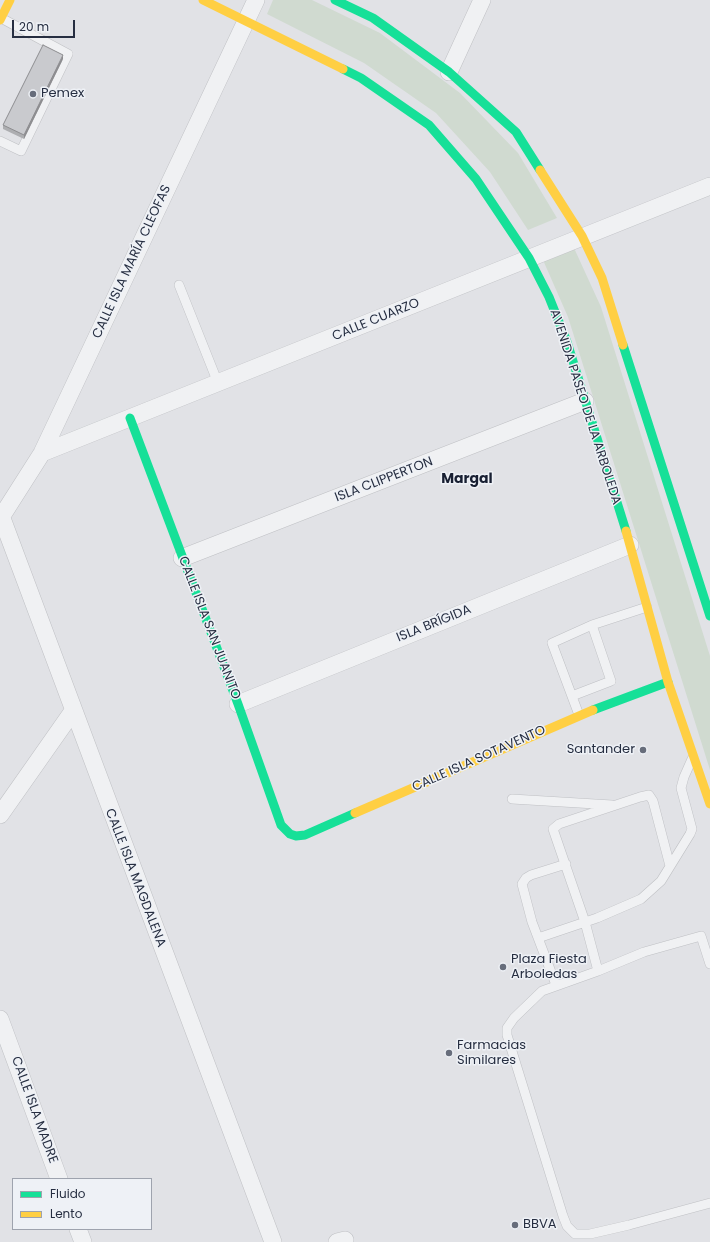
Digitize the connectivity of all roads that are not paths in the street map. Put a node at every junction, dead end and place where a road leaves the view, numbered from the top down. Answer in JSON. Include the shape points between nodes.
{"nodes":[{"id":1,"x":10,"y":0,"type":"edge"},
{"id":2,"x":203,"y":0,"type":"edge"},
{"id":3,"x":256,"y":0,"type":"edge"},
{"id":4,"x":335,"y":0,"type":"edge"},
{"id":5,"x":482,"y":0,"type":"edge"},
{"id":6,"x":0,"y":19,"type":"edge"},
{"id":7,"x":246,"y":21,"type":"junction"},
{"id":8,"x":449,"y":72,"type":"junction"},
{"id":9,"x":0,"y":141,"type":"edge"},
{"id":10,"x":710,"y":186,"type":"edge"},
{"id":11,"x":582,"y":236,"type":"junction"},
{"id":12,"x":529,"y":258,"type":"junction"},
{"id":13,"x":179,"y":285,"type":"dead end"},
{"id":14,"x":218,"y":383,"type":"junction"},
{"id":15,"x":585,"y":401,"type":"junction"},
{"id":16,"x":130,"y":418,"type":"junction"},
{"id":17,"x":42,"y":453,"type":"junction"},
{"id":18,"x":1,"y":516,"type":"edge"},
{"id":19,"x":630,"y":545,"type":"junction"},
{"id":20,"x":182,"y":558,"type":"junction"},
{"id":21,"x":647,"y":607,"type":"junction"},
{"id":22,"x":710,"y":616,"type":"edge"},
{"id":23,"x":592,"y":625,"type":"junction"},
{"id":24,"x":668,"y":682,"type":"junction"},
{"id":25,"x":572,"y":696,"type":"junction"},
{"id":26,"x":238,"y":704,"type":"junction"},
{"id":27,"x":73,"y":711,"type":"junction"},
{"id":28,"x":579,"y":715,"type":"junction"},
{"id":29,"x":694,"y":754,"type":"junction"},
{"id":30,"x":512,"y":799,"type":"dead end"},
{"id":31,"x":710,"y":804,"type":"edge"},
{"id":32,"x":617,"y":805,"type":"junction"},
{"id":33,"x":0,"y":815,"type":"edge"},
{"id":34,"x":290,"y":834,"type":"joint"},
{"id":35,"x":566,"y":864,"type":"junction"},
{"id":36,"x":670,"y":866,"type":"junction"},
{"id":37,"x":585,"y":922,"type":"junction"},
{"id":38,"x":710,"y":932,"type":"edge"},
{"id":39,"x":701,"y":936,"type":"junction"},
{"id":40,"x":538,"y":938,"type":"junction"},
{"id":41,"x":710,"y":964,"type":"edge"},
{"id":42,"x":598,"y":971,"type":"junction"},
{"id":43,"x":556,"y":985,"type":"junction"},
{"id":44,"x":0,"y":1019,"type":"edge"},
{"id":45,"x":59,"y":1178,"type":"edge"},
{"id":46,"x":710,"y":1202,"type":"edge"},
{"id":47,"x":78,"y":1230,"type":"edge"},
{"id":48,"x":83,"y":1242,"type":"edge"},
{"id":49,"x":272,"y":1242,"type":"edge"}],
"edges":[{"from":1,"to":6,"type":"street"},
{"from":2,"to":7,"type":"street","name":"AVENIDA PASEO DE LA ARBOLEDA"},
{"from":3,"to":7,"type":"street","name":"CALLE ISLA MARÍA CLEOFAS"},
{"from":4,"to":8,"type":"street","via":[[373,18]]},
{"from":5,"to":8,"type":"street"},
{"from":6,"to":9,"type":"lane","via":[[68,54],[21,151]]},
{"from":7,"to":12,"type":"street","name":"AVENIDA PASEO DE LA ARBOLEDA","via":[[361,78],[429,125],[476,179]]},
{"from":7,"to":17,"type":"street","name":"CALLE ISLA MARÍA CLEOFAS"},
{"from":8,"to":11,"type":"street","via":[[516,132]]},
{"from":10,"to":11,"type":"street","name":"CALLE CUARZO"},
{"from":11,"to":12,"type":"street","name":"CALLE CUARZO"},
{"from":11,"to":22,"type":"street","via":[[602,278]]},
{"from":12,"to":14,"type":"street","name":"CALLE CUARZO"},
{"from":12,"to":15,"type":"street","name":"AVENIDA PASEO DE LA ARBOLEDA","via":[[549,297],[567,342]]},
{"from":13,"to":14,"type":"lane"},
{"from":14,"to":16,"type":"street","name":"CALLE CUARZO"},
{"from":15,"to":19,"type":"street","name":"AVENIDA PASEO DE LA ARBOLEDA"},
{"from":15,"to":20,"type":"street","name":"ISLA CLIPPERTON"},
{"from":16,"to":17,"type":"street","name":"CALLE CUARZO"},
{"from":16,"to":20,"type":"street","name":"CALLE ISLA SAN JUANITO"},
{"from":17,"to":18,"type":"street","name":"CALLE ISLA MARÍA CLEOFAS"},
{"from":18,"to":27,"type":"street","name":"CALLE ISLA MAGDALENA"},
{"from":19,"to":21,"type":"street","name":"AVENIDA PASEO DE LA ARBOLEDA"},
{"from":19,"to":26,"type":"street","name":"ISLA BRÍGIDA"},
{"from":20,"to":26,"type":"street","name":"CALLE ISLA SAN JUANITO"},
{"from":21,"to":23,"type":"lane"},
{"from":21,"to":24,"type":"street","name":"AVENIDA PASEO DE LA ARBOLEDA"},
{"from":23,"to":25,"type":"lane","via":[[552,643]]},
{"from":23,"to":25,"type":"lane","via":[[611,681]]},
{"from":24,"to":28,"type":"street","name":"CALLE ISLA SOTAVENTO"},
{"from":24,"to":29,"type":"street","name":"AVENIDA PASEO DE LA ARBOLEDA"},
{"from":25,"to":28,"type":"lane"},
{"from":26,"to":34,"type":"street","name":"CALLE ISLA SAN JUANITO","via":[[281,825]]},
{"from":27,"to":33,"type":"street"},
{"from":27,"to":49,"type":"street","name":"CALLE ISLA MAGDALENA"},
{"from":28,"to":34,"type":"street","name":"CALLE ISLA SOTAVENTO","via":[[305,835]]},
{"from":29,"to":31,"type":"street","name":"AVENIDA PASEO DE LA ARBOLEDA"},
{"from":29,"to":36,"type":"lane","via":[[681,788],[692,828]]},
{"from":30,"to":32,"type":"lane"},
{"from":32,"to":35,"type":"lane","via":[[559,824],[553,829]]},
{"from":32,"to":36,"type":"lane","via":[[645,796],[652,798]]},
{"from":35,"to":37,"type":"lane"},
{"from":35,"to":40,"type":"lane","via":[[531,875],[522,884]]},
{"from":36,"to":37,"type":"lane","via":[[657,885],[641,899]]},
{"from":37,"to":40,"type":"lane"},
{"from":37,"to":42,"type":"lane"},
{"from":38,"to":39,"type":"lane"},
{"from":39,"to":41,"type":"lane"},
{"from":39,"to":42,"type":"lane","via":[[644,952]]},
{"from":40,"to":43,"type":"lane"},
{"from":42,"to":43,"type":"lane"},
{"from":43,"to":46,"type":"lane","via":[[542,991],[514,1018],[507,1028],[507,1035],[567,1226],[575,1234],[590,1234]]},
{"from":44,"to":45,"type":"street","name":"CALLE ISLA MADRE"},
{"from":47,"to":48,"type":"street"}]}
